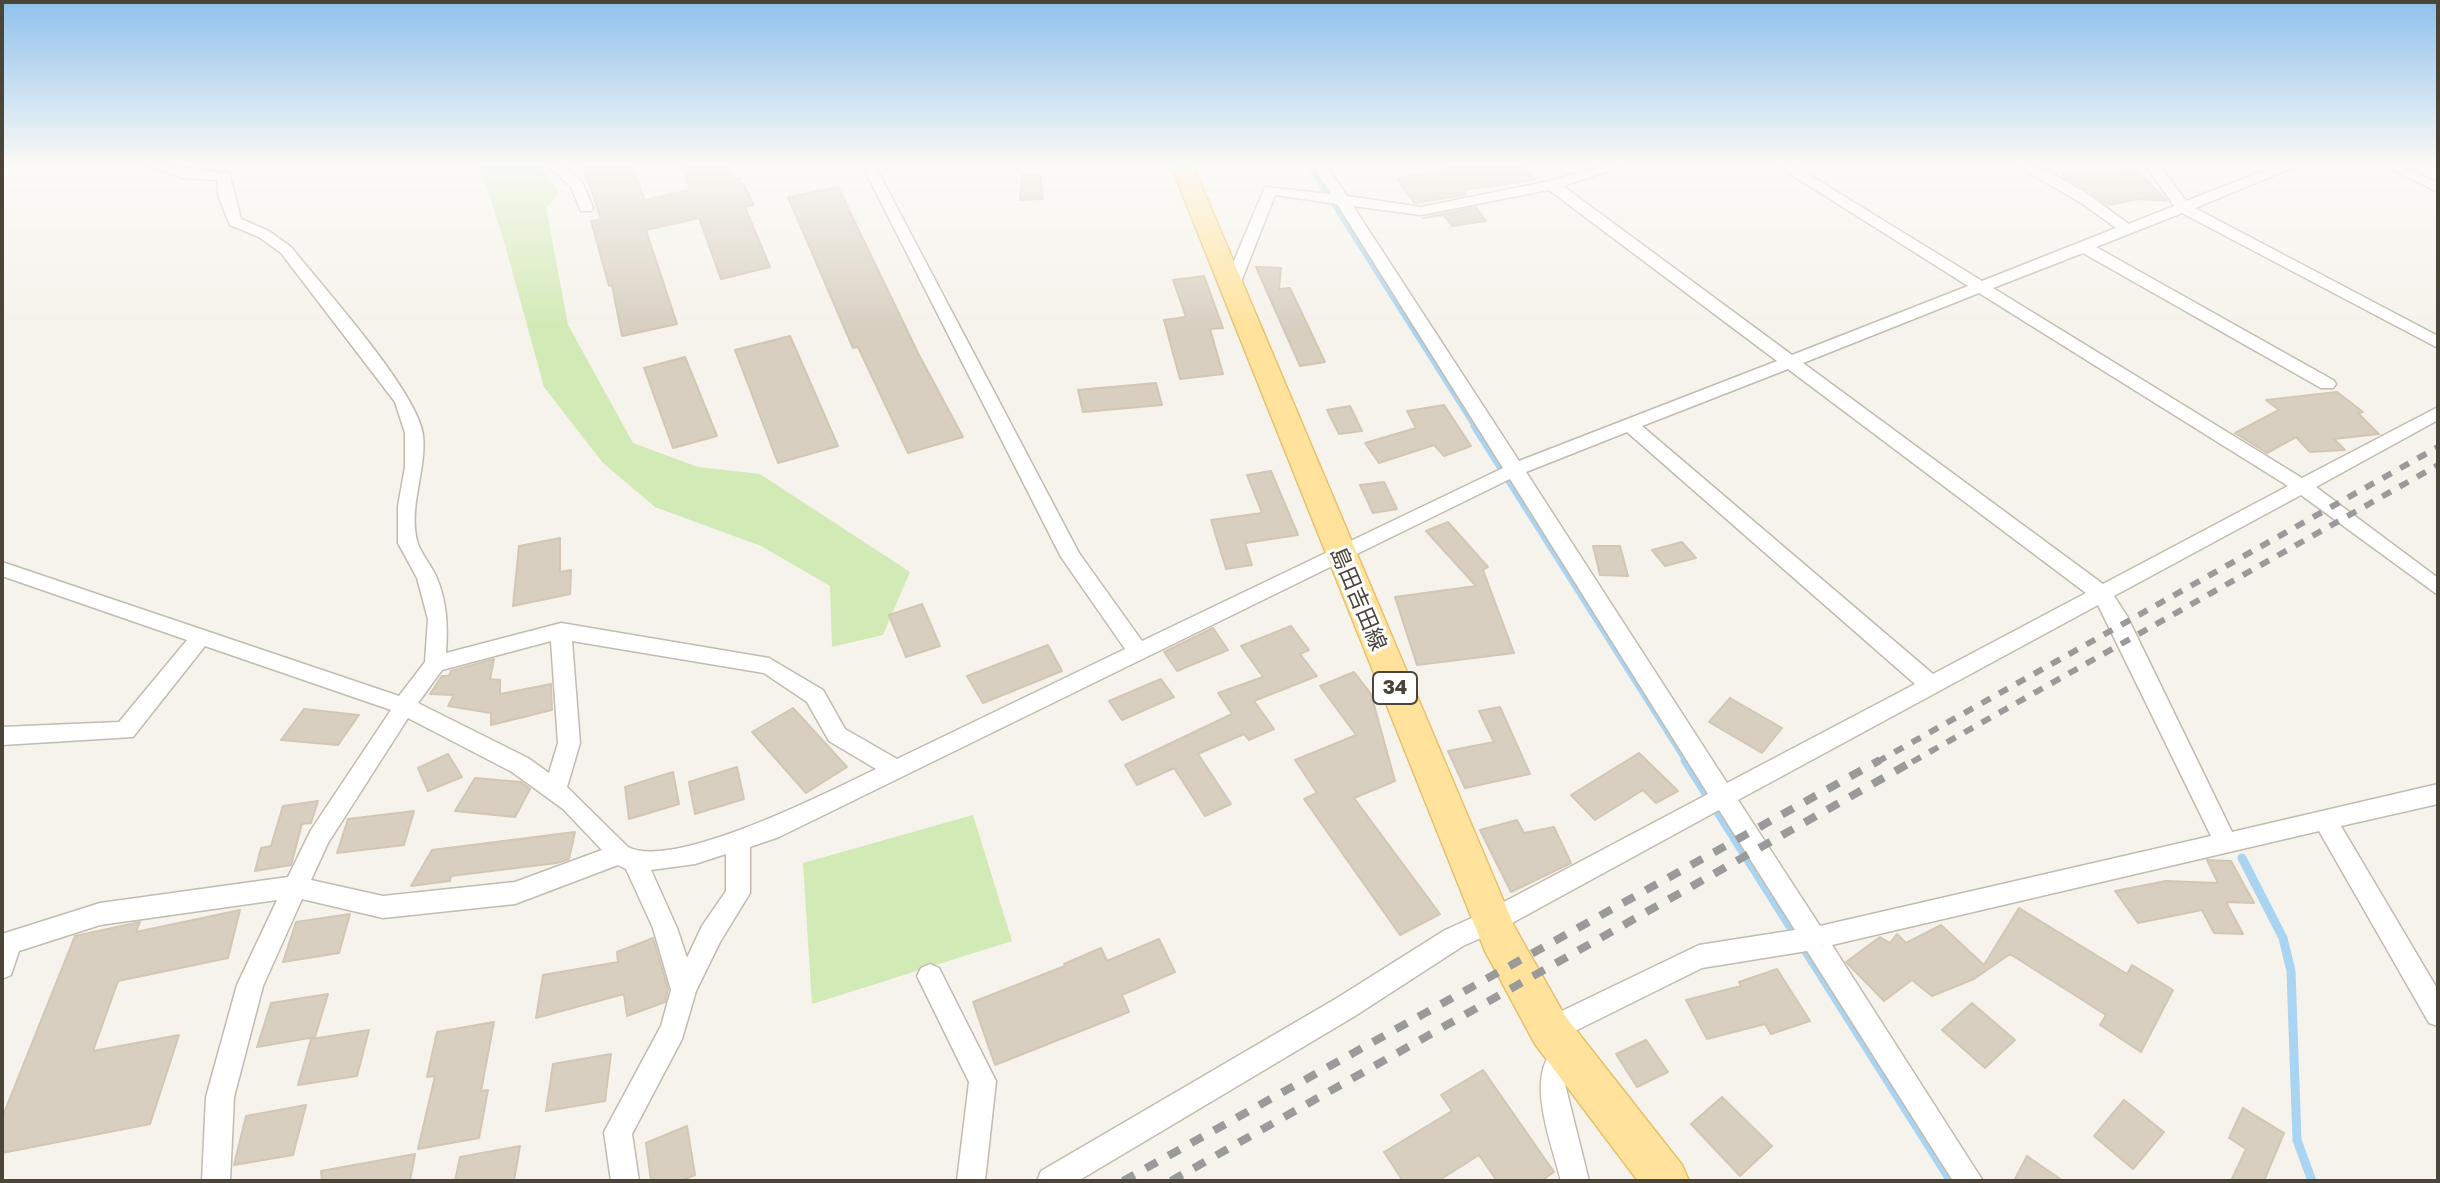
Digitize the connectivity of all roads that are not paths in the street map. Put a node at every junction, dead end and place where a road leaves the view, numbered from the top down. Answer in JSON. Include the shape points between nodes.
{"nodes":[{"id":1,"x":234,"y":218,"type":"edge"},
{"id":2,"x":896,"y":218,"type":"edge"},
{"id":3,"x":1203,"y":218,"type":"edge"},
{"id":4,"x":1259,"y":218,"type":"edge"},
{"id":5,"x":1353,"y":218,"type":"edge"},
{"id":6,"x":1597,"y":218,"type":"edge"},
{"id":7,"x":1869,"y":218,"type":"edge"},
{"id":8,"x":2112,"y":218,"type":"edge"},
{"id":9,"x":2157,"y":218,"type":"edge"},
{"id":10,"x":2202,"y":218,"type":"edge"},
{"id":11,"x":2128,"y":230,"type":"junction"},
{"id":12,"x":2084,"y":247,"type":"junction"},
{"id":13,"x":1231,"y":287,"type":"junction"},
{"id":14,"x":1981,"y":287,"type":"junction"},
{"id":15,"x":2438,"y":343,"type":"edge"},
{"id":16,"x":1790,"y":362,"type":"junction"},
{"id":17,"x":2327,"y":384,"type":"dead end"},
{"id":18,"x":2438,"y":413,"type":"edge"},
{"id":19,"x":1629,"y":425,"type":"junction"},
{"id":20,"x":1514,"y":470,"type":"junction"},
{"id":21,"x":2302,"y":486,"type":"junction"},
{"id":22,"x":1338,"y":552,"type":"junction"},
{"id":23,"x":2,"y":569,"type":"edge"},
{"id":24,"x":2438,"y":588,"type":"edge"},
{"id":25,"x":2102,"y":594,"type":"junction"},
{"id":26,"x":561,"y":631,"type":"junction"},
{"id":27,"x":202,"y":636,"type":"junction"},
{"id":28,"x":1138,"y":651,"type":"junction"},
{"id":29,"x":435,"y":664,"type":"junction"},
{"id":30,"x":1932,"y":686,"type":"junction"},
{"id":31,"x":404,"y":706,"type":"junction"},
{"id":32,"x":2,"y":736,"type":"edge"},
{"id":33,"x":896,"y":769,"type":"junction"},
{"id":34,"x":555,"y":790,"type":"junction"},
{"id":35,"x":2438,"y":794,"type":"edge"},
{"id":36,"x":1725,"y":797,"type":"junction"},
{"id":37,"x":2324,"y":819,"type":"junction"},
{"id":38,"x":738,"y":840,"type":"junction"},
{"id":39,"x":2225,"y":842,"type":"junction"},
{"id":40,"x":628,"y":858,"type":"junction"},
{"id":41,"x":294,"y":887,"type":"junction"},
{"id":42,"x":1492,"y":921,"type":"junction"},
{"id":43,"x":1815,"y":938,"type":"junction"},
{"id":44,"x":2,"y":967,"type":"edge"},
{"id":45,"x":930,"y":976,"type":"dead end"},
{"id":46,"x":684,"y":990,"type":"junction"},
{"id":47,"x":2438,"y":1014,"type":"edge"},
{"id":48,"x":1559,"y":1042,"type":"junction"},
{"id":49,"x":1081,"y":1173,"type":"edge"},
{"id":50,"x":1572,"y":1179,"type":"edge"},
{"id":51,"x":216,"y":1181,"type":"edge"},
{"id":52,"x":625,"y":1181,"type":"edge"},
{"id":53,"x":971,"y":1181,"type":"edge"},
{"id":54,"x":1051,"y":1181,"type":"edge"},
{"id":55,"x":1666,"y":1181,"type":"edge"},
{"id":56,"x":1969,"y":1181,"type":"edge"}],
"edges":[{"from":1,"to":29,"type":"street","via":[[286,250],[403,401],[414,433],[408,543],[427,578],[438,619]]},
{"from":2,"to":28,"type":"street","via":[[1071,557]]},
{"from":3,"to":13,"type":"main road","name":"島田吉田線","number":"34"},
{"from":4,"to":13,"type":"street"},
{"from":5,"to":20,"type":"street"},
{"from":6,"to":16,"type":"street"},
{"from":7,"to":14,"type":"street"},
{"from":8,"to":11,"type":"street"},
{"from":9,"to":11,"type":"street"},
{"from":10,"to":15,"type":"street"},
{"from":11,"to":12,"type":"street"},
{"from":12,"to":14,"type":"street"},
{"from":12,"to":17,"type":"street"},
{"from":13,"to":22,"type":"main road","name":"島田吉田線","number":"34"},
{"from":14,"to":16,"type":"street"},
{"from":14,"to":21,"type":"street"},
{"from":16,"to":19,"type":"street"},
{"from":16,"to":25,"type":"street"},
{"from":18,"to":21,"type":"street"},
{"from":19,"to":20,"type":"street"},
{"from":19,"to":30,"type":"street"},
{"from":20,"to":22,"type":"street"},
{"from":20,"to":36,"type":"street"},
{"from":21,"to":24,"type":"street"},
{"from":21,"to":25,"type":"street"},
{"from":22,"to":28,"type":"street"},
{"from":22,"to":42,"type":"main road","name":"島田吉田線","number":"34"},
{"from":23,"to":27,"type":"street"},
{"from":25,"to":30,"type":"street"},
{"from":25,"to":39,"type":"street"},
{"from":26,"to":29,"type":"street"},
{"from":26,"to":33,"type":"street","via":[[769,666],[815,696],[837,735]]},
{"from":26,"to":34,"type":"street","via":[[569,743]]},
{"from":27,"to":31,"type":"street"},
{"from":27,"to":32,"type":"street","via":[[125,731]]},
{"from":28,"to":33,"type":"street"},
{"from":29,"to":31,"type":"street"},
{"from":30,"to":36,"type":"street"},
{"from":31,"to":34,"type":"street","via":[[520,765]]},
{"from":31,"to":41,"type":"street","via":[[319,837]]},
{"from":33,"to":38,"type":"street","via":[[771,830]]},
{"from":34,"to":40,"type":"street"},
{"from":35,"to":37,"type":"street"},
{"from":36,"to":42,"type":"street"},
{"from":36,"to":43,"type":"street"},
{"from":37,"to":39,"type":"street"},
{"from":37,"to":47,"type":"street"},
{"from":38,"to":40,"type":"street","via":[[695,854]]},
{"from":38,"to":46,"type":"street","via":[[738,893]]},
{"from":39,"to":43,"type":"street"},
{"from":40,"to":41,"type":"street","via":[[515,893],[383,907]]},
{"from":40,"to":46,"type":"street","via":[[665,928]]},
{"from":41,"to":44,"type":"street","via":[[100,914],[9,943]]},
{"from":41,"to":51,"type":"street","via":[[250,985],[220,1097]]},
{"from":42,"to":48,"type":"main road","name":"島田吉田線","number":"34"},
{"from":42,"to":49,"type":"street","via":[[1454,938]]},
{"from":43,"to":48,"type":"street","via":[[1699,957]]},
{"from":43,"to":56,"type":"street"},
{"from":45,"to":53,"type":"street","via":[[983,1081]]},
{"from":46,"to":52,"type":"street","via":[[673,1030],[618,1132]]},
{"from":48,"to":50,"type":"street","via":[[1552,1084]]},
{"from":48,"to":55,"type":"main road","name":"島田吉田線","number":"34"},
{"from":49,"to":54,"type":"street"}]}
